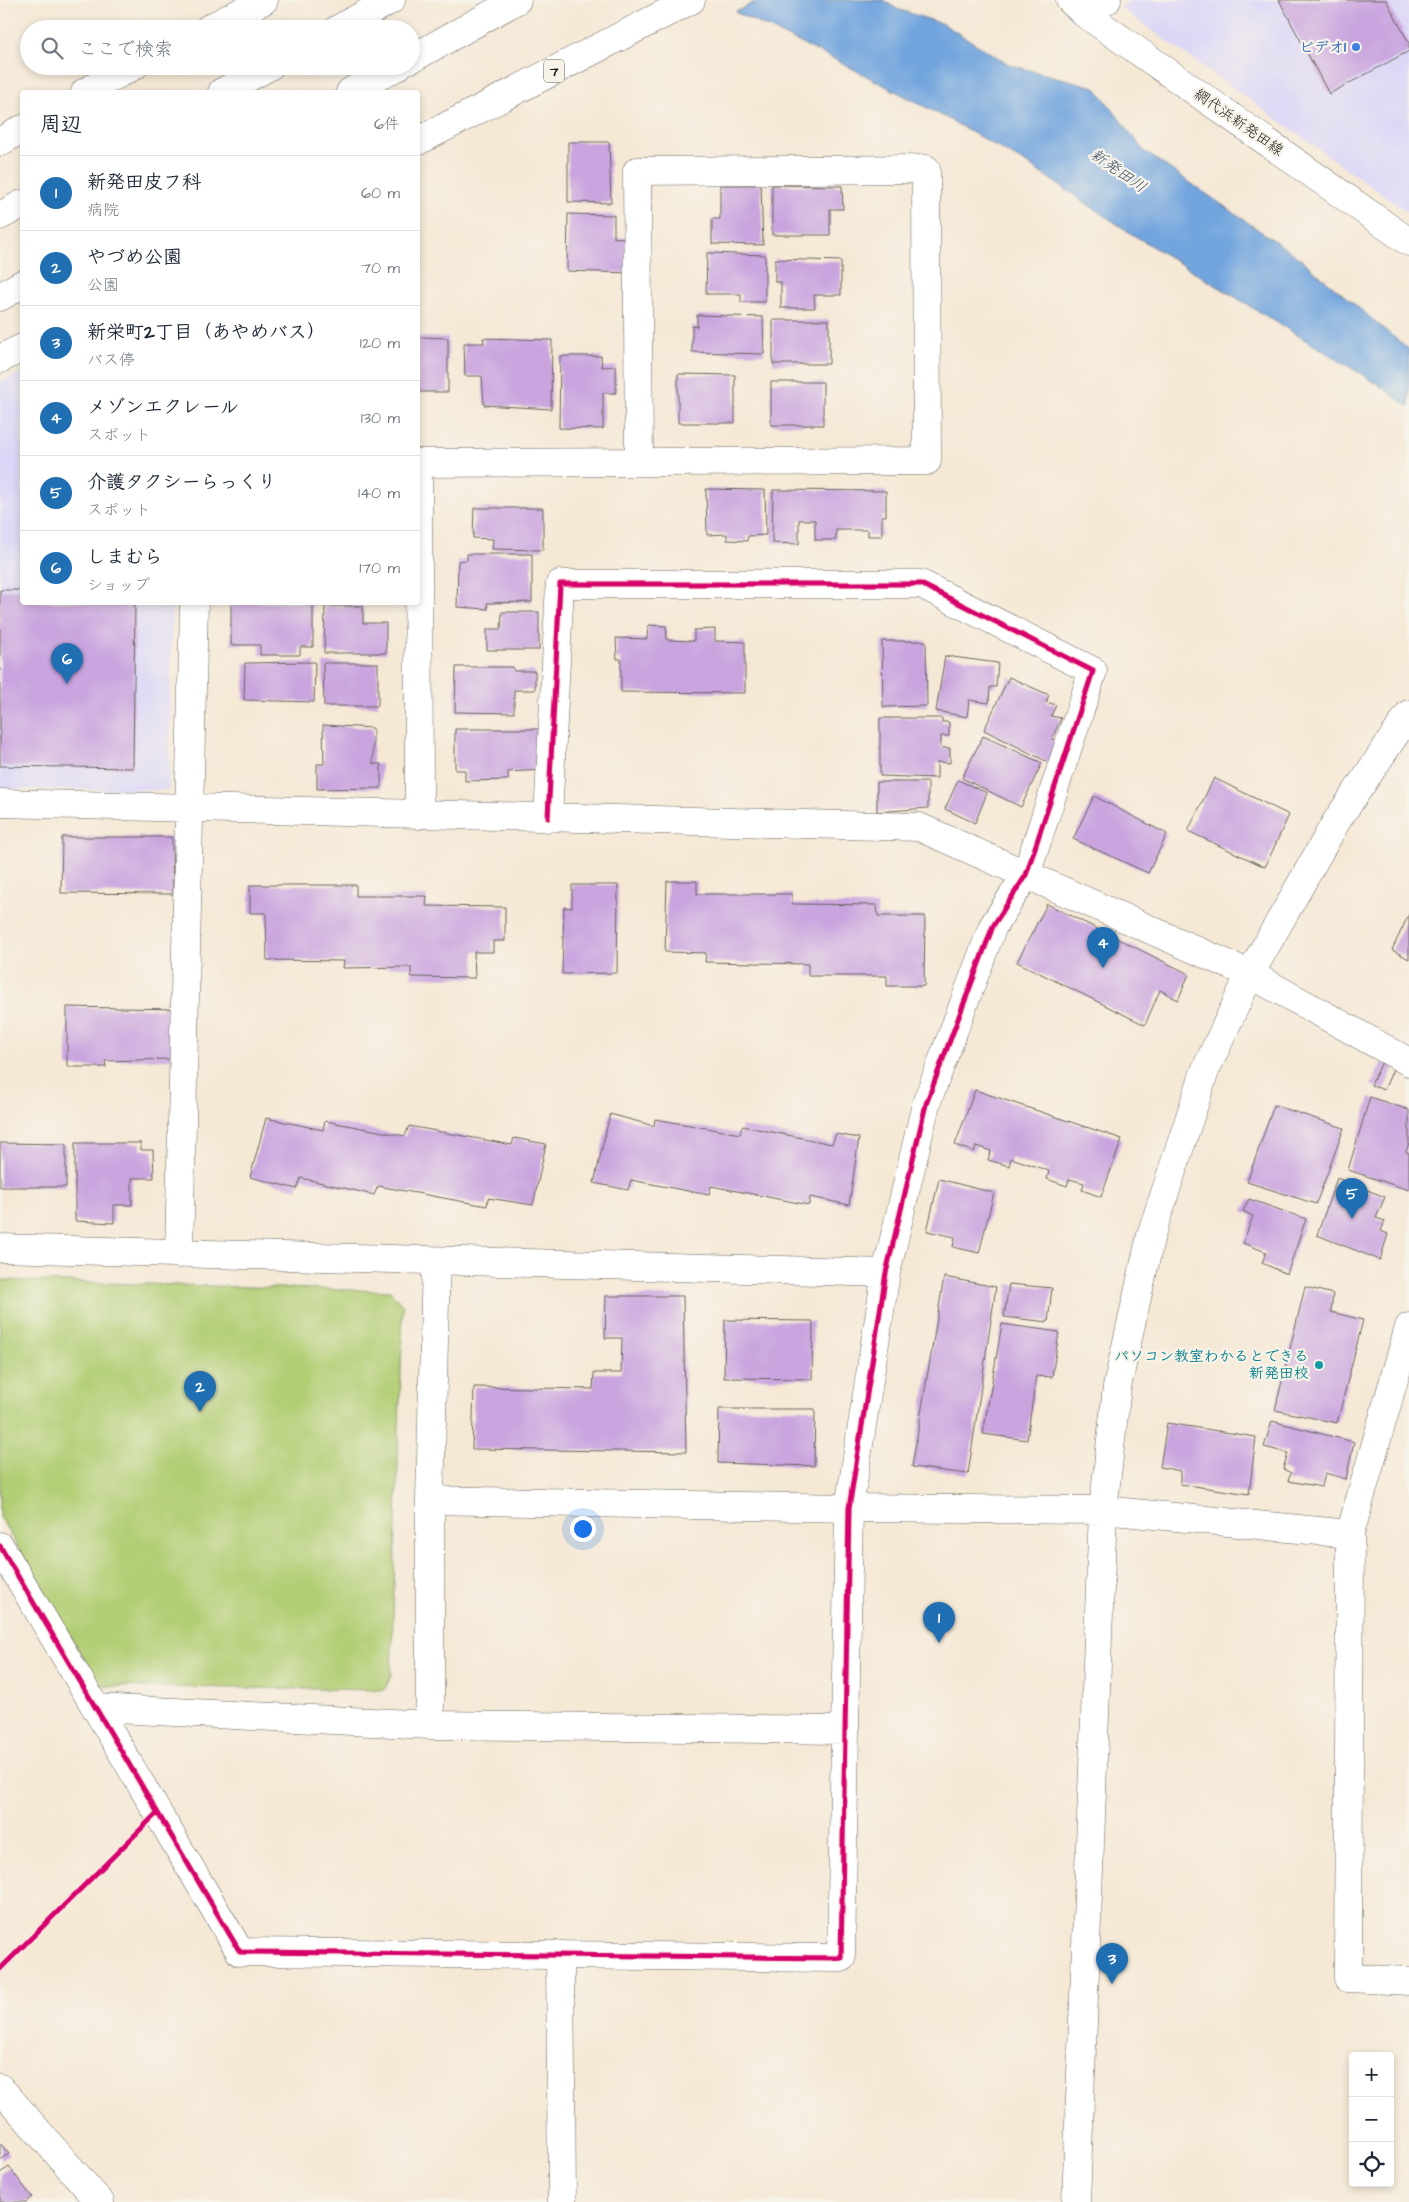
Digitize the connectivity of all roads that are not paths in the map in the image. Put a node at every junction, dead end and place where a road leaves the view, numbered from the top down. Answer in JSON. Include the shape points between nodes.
{"nodes":[{"id":1,"x":264,"y":0,"type":"edge"},
{"id":2,"x":391,"y":0,"type":"edge"},
{"id":3,"x":517,"y":0,"type":"edge"},
{"id":4,"x":691,"y":0,"type":"edge"},
{"id":5,"x":1087,"y":4,"type":"edge"},
{"id":6,"x":225,"y":20,"type":"edge"},
{"id":7,"x":354,"y":20,"type":"edge"},
{"id":8,"x":420,"y":54,"type":"edge"},
{"id":9,"x":117,"y":75,"type":"edge"},
{"id":10,"x":253,"y":75,"type":"edge"},
{"id":11,"x":381,"y":75,"type":"edge"},
{"id":12,"x":89,"y":90,"type":"edge"},
{"id":13,"x":226,"y":90,"type":"edge"},
{"id":14,"x":354,"y":90,"type":"edge"},
{"id":15,"x":20,"y":130,"type":"edge"},
{"id":16,"x":420,"y":140,"type":"edge"},
{"id":17,"x":0,"y":142,"type":"edge"},
{"id":18,"x":20,"y":205,"type":"edge"},
{"id":19,"x":0,"y":216,"type":"edge"},
{"id":20,"x":1409,"y":242,"type":"edge"},
{"id":21,"x":20,"y":285,"type":"edge"},
{"id":22,"x":0,"y":297,"type":"edge"},
{"id":23,"x":20,"y":349,"type":"edge"},
{"id":24,"x":0,"y":360,"type":"edge"},
{"id":25,"x":639,"y":462,"type":"junction"},
{"id":26,"x":420,"y":463,"type":"edge"},
{"id":27,"x":194,"y":605,"type":"edge"},
{"id":28,"x":419,"y":605,"type":"edge"},
{"id":29,"x":1409,"y":714,"type":"edge"},
{"id":30,"x":0,"y":803,"type":"edge"},
{"id":31,"x":189,"y":809,"type":"junction"},
{"id":32,"x":420,"y":815,"type":"junction"},
{"id":33,"x":548,"y":818,"type":"junction"},
{"id":34,"x":1026,"y":875,"type":"junction"},
{"id":35,"x":1250,"y":974,"type":"junction"},
{"id":36,"x":1409,"y":1062,"type":"edge"},
{"id":37,"x":0,"y":1248,"type":"edge"},
{"id":38,"x":178,"y":1254,"type":"junction"},
{"id":39,"x":436,"y":1261,"type":"junction"},
{"id":40,"x":886,"y":1273,"type":"junction"},
{"id":41,"x":1409,"y":1327,"type":"edge"},
{"id":42,"x":430,"y":1500,"type":"junction"},
{"id":43,"x":849,"y":1508,"type":"junction"},
{"id":44,"x":1103,"y":1510,"type":"junction"},
{"id":45,"x":1350,"y":1534,"type":"junction"},
{"id":46,"x":0,"y":1546,"type":"edge"},
{"id":47,"x":96,"y":1708,"type":"junction"},
{"id":48,"x":430,"y":1725,"type":"junction"},
{"id":49,"x":845,"y":1730,"type":"junction"},
{"id":50,"x":560,"y":1955,"type":"junction"},
{"id":51,"x":1409,"y":1981,"type":"edge"},
{"id":52,"x":0,"y":2088,"type":"edge"},
{"id":53,"x":100,"y":2202,"type":"edge"},
{"id":54,"x":562,"y":2202,"type":"edge"},
{"id":55,"x":1076,"y":2202,"type":"edge"}],
"edges":[{"from":1,"to":6,"type":"main road"},
{"from":2,"to":7,"type":"main road"},
{"from":3,"to":8,"type":"main road"},
{"from":4,"to":16,"type":"main road","number":"7"},
{"from":5,"to":20,"type":"main road","name":"網代浜新発田線"},
{"from":9,"to":12,"type":"main road"},
{"from":10,"to":13,"type":"main road"},
{"from":11,"to":14,"type":"main road"},
{"from":15,"to":17,"type":"main road"},
{"from":18,"to":19,"type":"main road"},
{"from":21,"to":22,"type":"main road"},
{"from":23,"to":24,"type":"main road"},
{"from":25,"to":25,"type":"main road","via":[[927,461],[926,169],[637,171]]},
{"from":25,"to":26,"type":"main road"},
{"from":27,"to":31,"type":"main road"},
{"from":28,"to":32,"type":"main road"},
{"from":29,"to":35,"type":"main road","via":[[1336,822]]},
{"from":30,"to":31,"type":"main road"},
{"from":31,"to":32,"type":"main road"},
{"from":31,"to":38,"type":"main road"},
{"from":32,"to":33,"type":"main road"},
{"from":33,"to":34,"type":"main road","via":[[919,827]]},
{"from":33,"to":34,"type":"main road","via":[[560,584],[921,584],[1093,671]]},
{"from":34,"to":35,"type":"main road"},
{"from":34,"to":40,"type":"main road","via":[[994,926],[926,1104]]},
{"from":35,"to":36,"type":"main road"},
{"from":35,"to":44,"type":"main road","via":[[1205,1071],[1151,1235],[1117,1388]]},
{"from":37,"to":38,"type":"main road"},
{"from":38,"to":39,"type":"main road"},
{"from":39,"to":40,"type":"main road"},
{"from":39,"to":42,"type":"main road"},
{"from":40,"to":43,"type":"main road"},
{"from":41,"to":45,"type":"main road"},
{"from":42,"to":43,"type":"main road"},
{"from":42,"to":48,"type":"main road"},
{"from":43,"to":44,"type":"main road"},
{"from":43,"to":49,"type":"main road"},
{"from":44,"to":45,"type":"main road"},
{"from":44,"to":55,"type":"main road"},
{"from":45,"to":51,"type":"main road","via":[[1348,1978]]},
{"from":46,"to":47,"type":"main road"},
{"from":47,"to":48,"type":"main road"},
{"from":47,"to":50,"type":"main road","via":[[240,1952]]},
{"from":48,"to":49,"type":"main road"},
{"from":49,"to":50,"type":"main road","via":[[841,1958]]},
{"from":50,"to":54,"type":"main road"},
{"from":52,"to":53,"type":"main road"}]}
